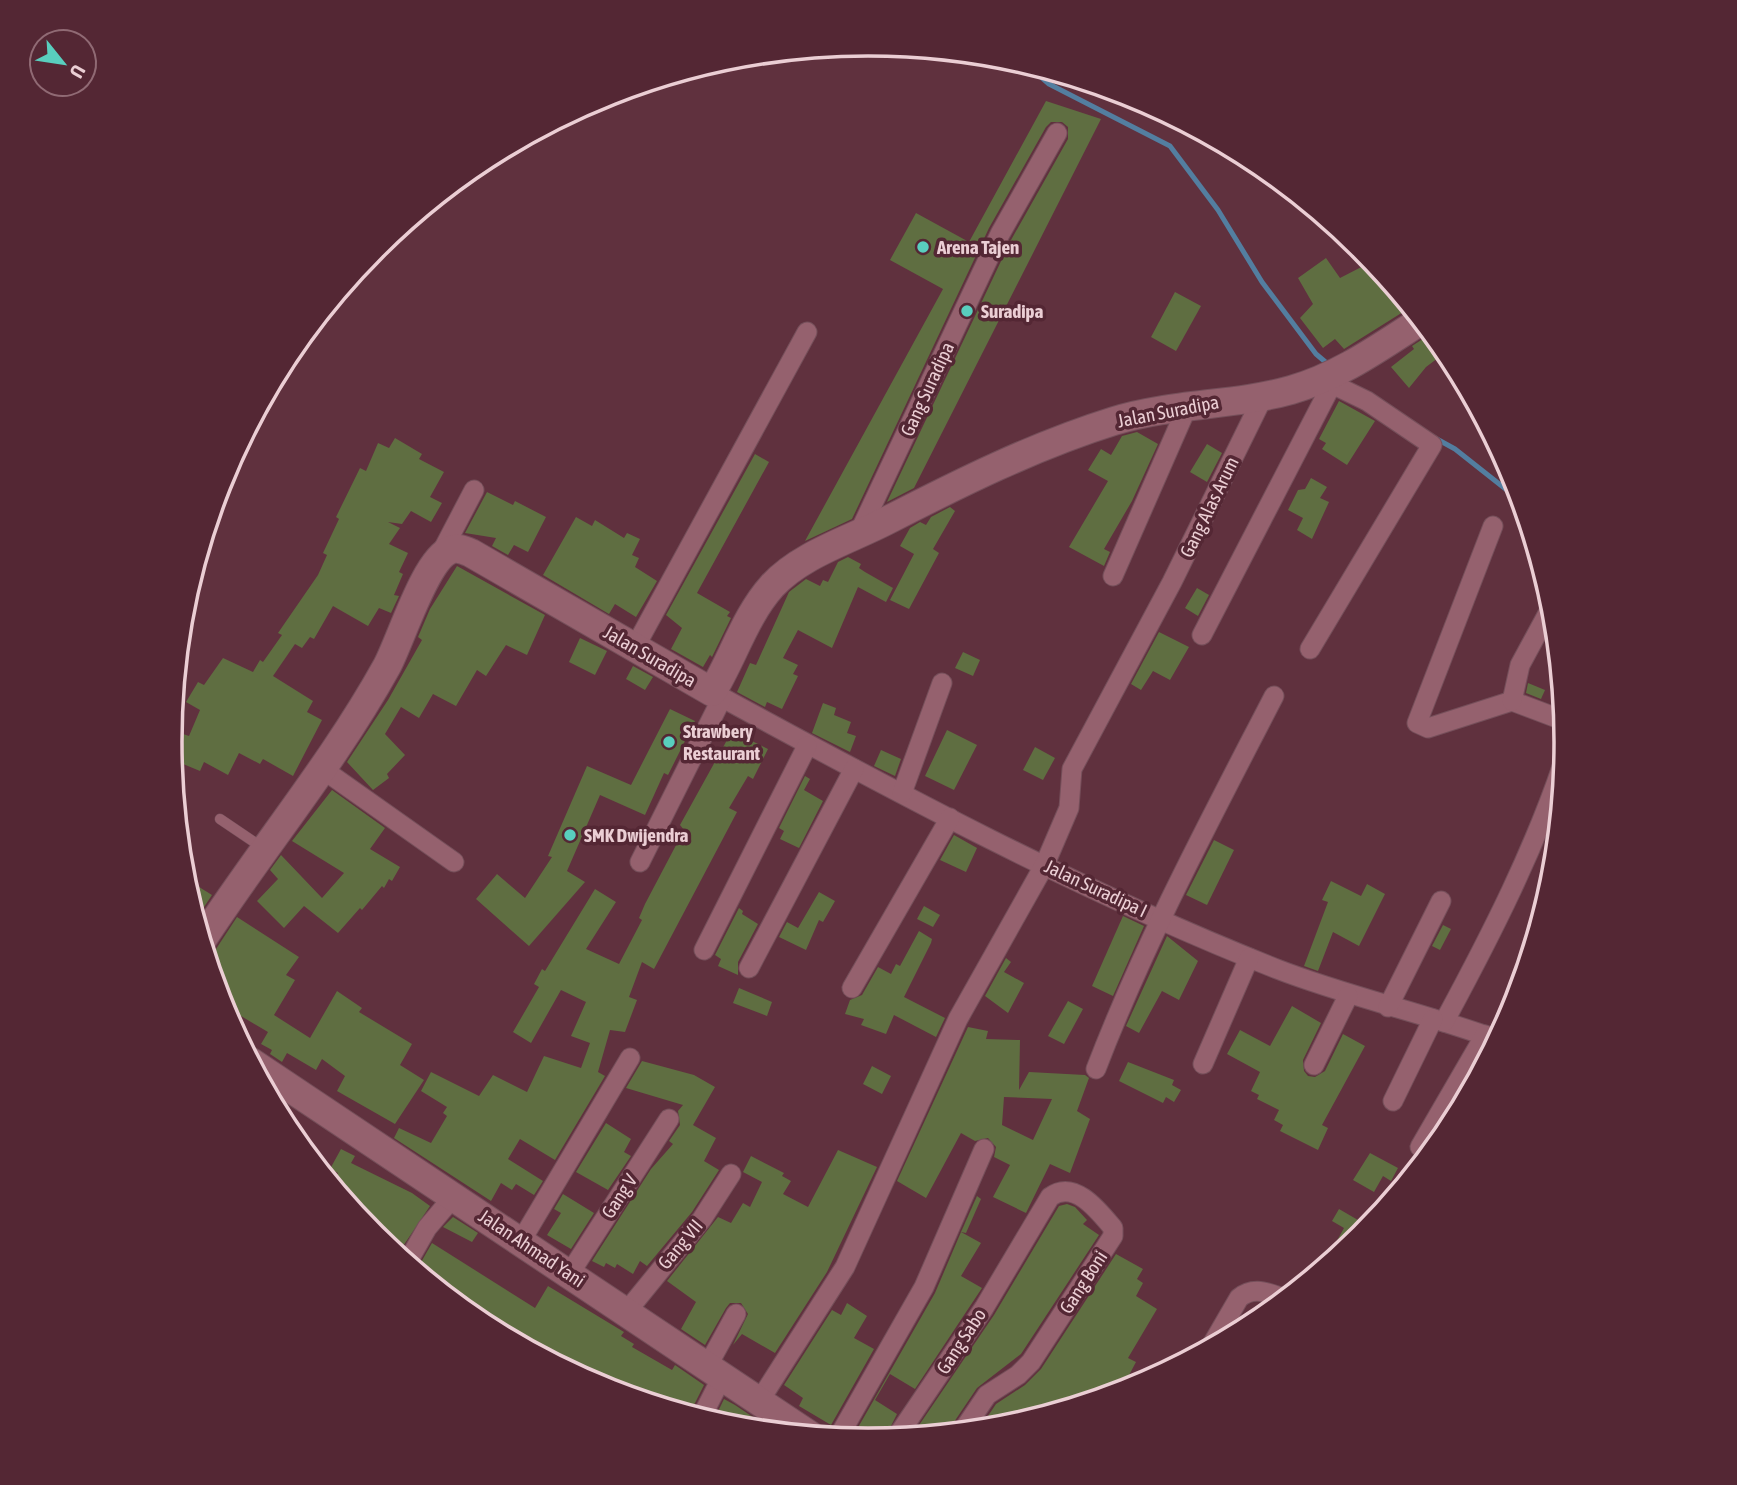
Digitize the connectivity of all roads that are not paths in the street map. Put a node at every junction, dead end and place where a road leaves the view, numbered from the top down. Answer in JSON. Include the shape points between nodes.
{"nodes":[{"id":1,"x":1057,"y":133,"type":"dead end"},
{"id":2,"x":1413,"y":326,"type":"edge"},
{"id":3,"x":807,"y":332,"type":"dead end"},
{"id":4,"x":1327,"y":382,"type":"junction"},
{"id":5,"x":1264,"y":395,"type":"junction"},
{"id":6,"x":1188,"y":405,"type":"junction"},
{"id":7,"x":474,"y":490,"type":"dead end"},
{"id":8,"x":1493,"y":526,"type":"dead end"},
{"id":9,"x":858,"y":535,"type":"junction"},
{"id":10,"x":439,"y":558,"type":"junction"},
{"id":11,"x":1113,"y":576,"type":"dead end"},
{"id":12,"x":1544,"y":621,"type":"edge"},
{"id":13,"x":1202,"y":635,"type":"dead end"},
{"id":14,"x":635,"y":647,"type":"junction"},
{"id":15,"x":1310,"y":649,"type":"dead end"},
{"id":16,"x":942,"y":683,"type":"dead end"},
{"id":17,"x":717,"y":695,"type":"junction"},
{"id":18,"x":1274,"y":696,"type":"dead end"},
{"id":19,"x":1512,"y":701,"type":"junction"},
{"id":20,"x":1554,"y":717,"type":"edge"},
{"id":21,"x":807,"y":746,"type":"junction"},
{"id":22,"x":321,"y":768,"type":"junction"},
{"id":23,"x":854,"y":769,"type":"junction"},
{"id":24,"x":1554,"y":786,"type":"edge"},
{"id":25,"x":902,"y":793,"type":"junction"},
{"id":26,"x":950,"y":818,"type":"junction"},
{"id":27,"x":220,"y":819,"type":"dead end"},
{"id":28,"x":264,"y":849,"type":"junction"},
{"id":29,"x":454,"y":862,"type":"dead end"},
{"id":30,"x":640,"y":862,"type":"dead end"},
{"id":31,"x":1045,"y":864,"type":"junction"},
{"id":32,"x":1441,"y":901,"type":"dead end"},
{"id":33,"x":1163,"y":919,"type":"junction"},
{"id":34,"x":208,"y":931,"type":"edge"},
{"id":35,"x":704,"y":950,"type":"dead end"},
{"id":36,"x":1250,"y":958,"type":"junction"},
{"id":37,"x":749,"y":968,"type":"dead end"},
{"id":38,"x":852,"y":988,"type":"dead end"},
{"id":39,"x":1348,"y":996,"type":"junction"},
{"id":40,"x":1388,"y":1007,"type":"junction"},
{"id":41,"x":1439,"y":1020,"type":"junction"},
{"id":42,"x":1489,"y":1036,"type":"edge"},
{"id":43,"x":630,"y":1058,"type":"dead end"},
{"id":44,"x":1475,"y":1062,"type":"edge"},
{"id":45,"x":1203,"y":1064,"type":"dead end"},
{"id":46,"x":1314,"y":1065,"type":"dead end"},
{"id":47,"x":1096,"y":1069,"type":"dead end"},
{"id":48,"x":267,"y":1073,"type":"edge"},
{"id":49,"x":1393,"y":1101,"type":"dead end"},
{"id":50,"x":669,"y":1119,"type":"dead end"},
{"id":51,"x":1420,"y":1147,"type":"dead end"},
{"id":52,"x":984,"y":1149,"type":"dead end"},
{"id":53,"x":730,"y":1174,"type":"dead end"},
{"id":54,"x":454,"y":1196,"type":"junction"},
{"id":55,"x":521,"y":1241,"type":"junction"},
{"id":56,"x":1022,"y":1241,"type":"joint"},
{"id":57,"x":412,"y":1255,"type":"edge"},
{"id":58,"x":570,"y":1273,"type":"junction"},
{"id":59,"x":1275,"y":1295,"type":"edge"},
{"id":60,"x":627,"y":1311,"type":"junction"},
{"id":61,"x":736,"y":1314,"type":"dead end"},
{"id":62,"x":1221,"y":1332,"type":"edge"},
{"id":63,"x":716,"y":1370,"type":"junction"},
{"id":64,"x":760,"y":1400,"type":"junction"},
{"id":65,"x":704,"y":1409,"type":"edge"},
{"id":66,"x":969,"y":1421,"type":"edge"},
{"id":67,"x":795,"y":1425,"type":"edge"},
{"id":68,"x":843,"y":1428,"type":"edge"},
{"id":69,"x":903,"y":1428,"type":"edge"}],
"edges":[{"from":1,"to":9,"type":"street","name":"Gang Suradipa","via":[[1000,234]]},
{"from":2,"to":4,"type":"street","name":"Jalan Suradipa"},
{"from":3,"to":14,"type":"street"},
{"from":4,"to":5,"type":"street","name":"Jalan Suradipa"},
{"from":4,"to":13,"type":"street"},
{"from":4,"to":15,"type":"street","via":[[1367,401],[1432,445]]},
{"from":5,"to":6,"type":"street","name":"Jalan Suradipa"},
{"from":5,"to":31,"type":"street","name":"Gang Alas Arum","via":[[1072,769],[1069,808]]},
{"from":6,"to":9,"type":"street","name":"Jalan Suradipa","via":[[1145,412],[1064,439],[950,486]]},
{"from":6,"to":11,"type":"street"},
{"from":7,"to":10,"type":"street"},
{"from":8,"to":19,"type":"street","via":[[1417,723],[1428,728]]},
{"from":9,"to":17,"type":"street","name":"Jalan Suradipa","via":[[788,572],[773,585],[756,609]]},
{"from":10,"to":14,"type":"street","name":"Jalan Suradipa","via":[[452,549],[463,550]]},
{"from":10,"to":22,"type":"street","via":[[388,664]]},
{"from":12,"to":19,"type":"street","via":[[1520,666]]},
{"from":14,"to":17,"type":"street","name":"Jalan Suradipa"},
{"from":16,"to":25,"type":"street"},
{"from":17,"to":21,"type":"street","name":"Jalan Suradipa I"},
{"from":17,"to":30,"type":"street"},
{"from":18,"to":33,"type":"street"},
{"from":19,"to":20,"type":"street"},
{"from":21,"to":23,"type":"street","name":"Jalan Suradipa I"},
{"from":21,"to":35,"type":"street"},
{"from":22,"to":28,"type":"street"},
{"from":22,"to":29,"type":"street"},
{"from":23,"to":25,"type":"street","name":"Jalan Suradipa I"},
{"from":23,"to":37,"type":"street"},
{"from":24,"to":41,"type":"street","via":[[1516,883]]},
{"from":25,"to":26,"type":"street","name":"Jalan Suradipa I"},
{"from":26,"to":31,"type":"street","name":"Jalan Suradipa I"},
{"from":26,"to":38,"type":"street"},
{"from":27,"to":28,"type":"lane"},
{"from":28,"to":34,"type":"street"},
{"from":31,"to":33,"type":"street","name":"Jalan Suradipa I"},
{"from":31,"to":64,"type":"street","name":"Gang Alas Arum","via":[[958,1019],[845,1267]]},
{"from":32,"to":40,"type":"street"},
{"from":33,"to":36,"type":"street","name":"Jalan Suradipa I"},
{"from":33,"to":47,"type":"street"},
{"from":36,"to":39,"type":"street","name":"Jalan Suradipa I"},
{"from":36,"to":45,"type":"street"},
{"from":39,"to":40,"type":"street","name":"Jalan Suradipa I"},
{"from":39,"to":46,"type":"street"},
{"from":40,"to":41,"type":"street","name":"Jalan Suradipa I"},
{"from":41,"to":42,"type":"street","name":"Jalan Suradipa I"},
{"from":41,"to":49,"type":"street"},
{"from":43,"to":55,"type":"street"},
{"from":44,"to":51,"type":"street"},
{"from":48,"to":54,"type":"street","name":"Jalan Ahmad Yani"},
{"from":50,"to":58,"type":"street","name":"Gang V"},
{"from":52,"to":68,"type":"street","via":[[924,1287]]},
{"from":53,"to":60,"type":"street","name":"Gang VII","via":[[702,1219]]},
{"from":54,"to":55,"type":"street","name":"Jalan Ahmad Yani"},
{"from":54,"to":57,"type":"street"},
{"from":55,"to":58,"type":"street","name":"Jalan Ahmad Yani"},
{"from":56,"to":66,"type":"street","name":"Gang Boni","via":[[1049,1197],[1066,1190],[1079,1194],[1113,1228],[1113,1236],[1031,1362],[987,1395]]},
{"from":56,"to":69,"type":"street","name":"Gang Sabo","via":[[984,1308]]},
{"from":58,"to":60,"type":"street","name":"Jalan Ahmad Yani"},
{"from":59,"to":62,"type":"street","via":[[1254,1289],[1246,1292]]},
{"from":60,"to":63,"type":"street","name":"Jalan Ahmad Yani"},
{"from":61,"to":63,"type":"street"},
{"from":63,"to":64,"type":"street","name":"Jalan Ahmad Yani"},
{"from":63,"to":65,"type":"street"},
{"from":64,"to":67,"type":"street","name":"Jalan Ahmad Yani"}]}
